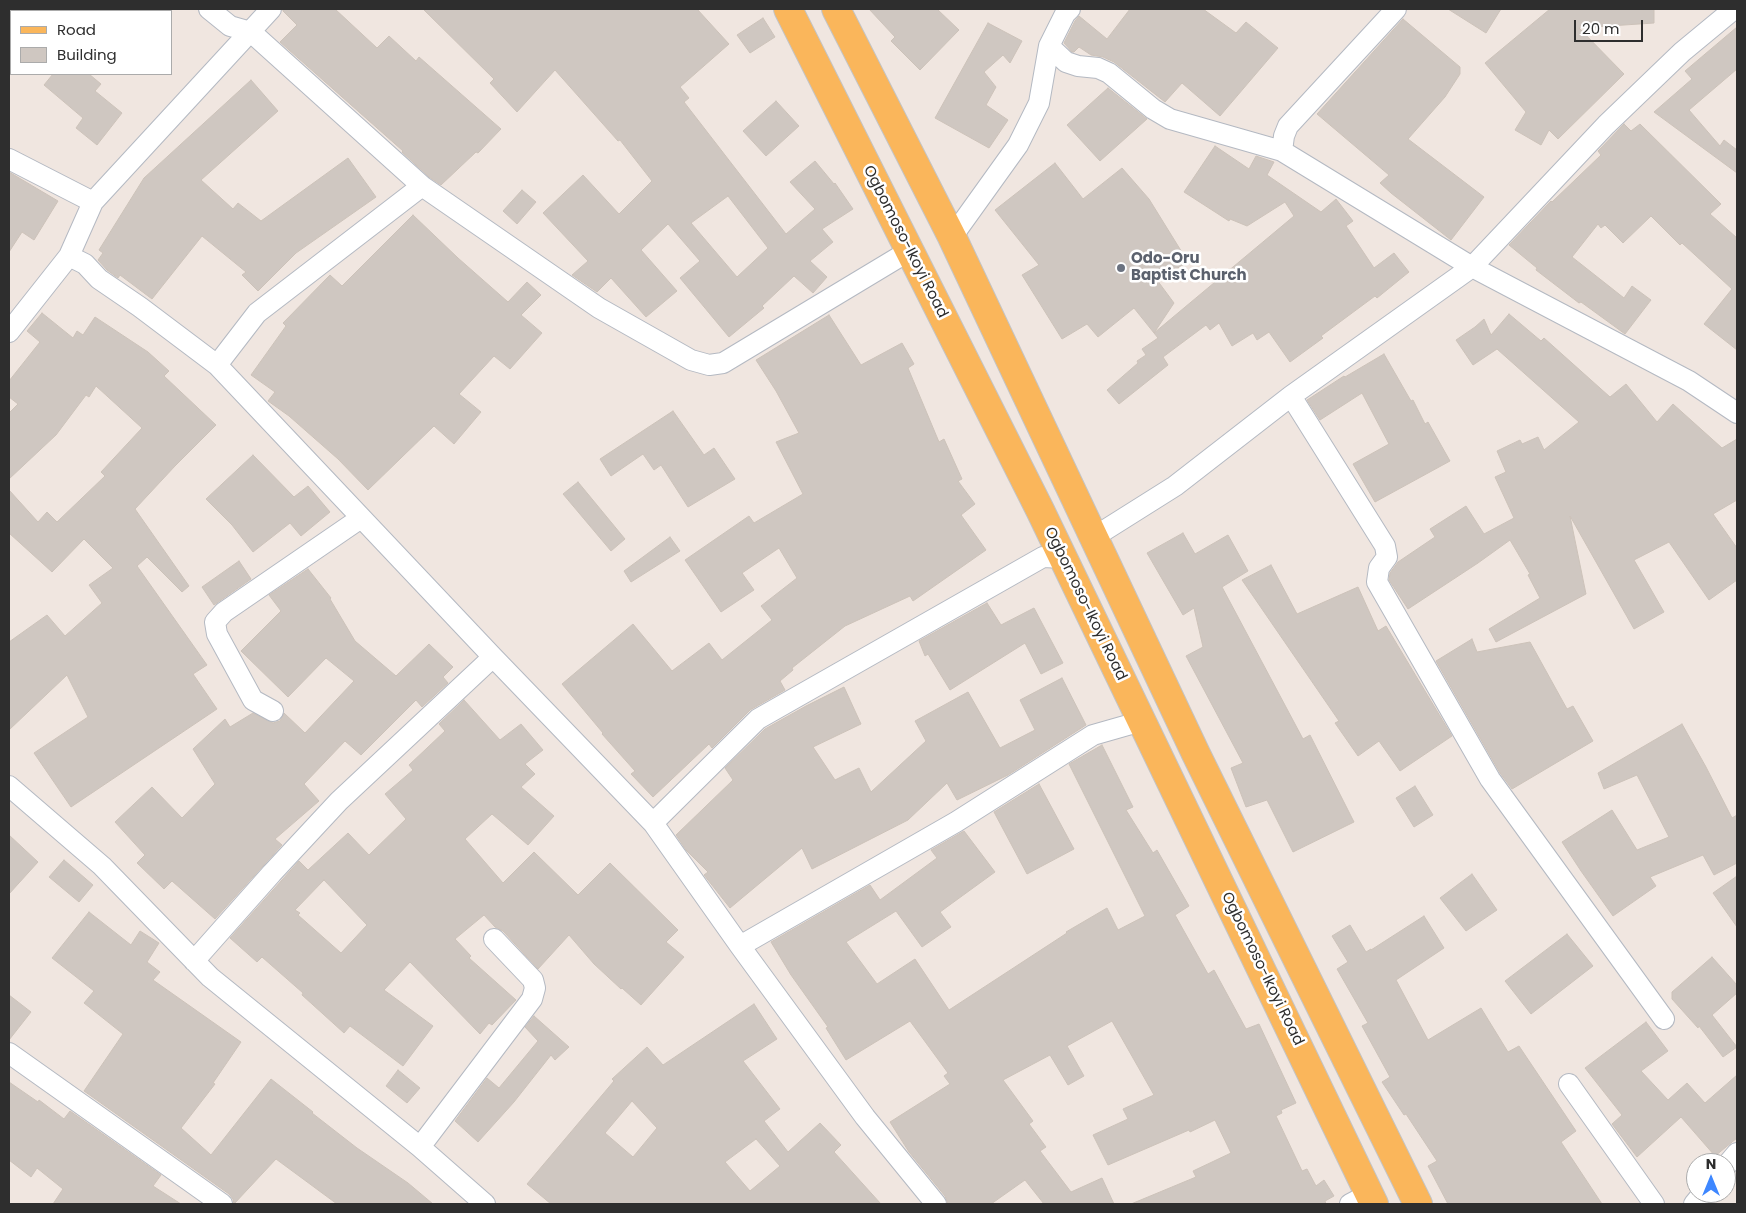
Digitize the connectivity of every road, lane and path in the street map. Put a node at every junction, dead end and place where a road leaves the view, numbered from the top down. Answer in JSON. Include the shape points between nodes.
{"nodes":[{"id":1,"x":209,"y":9,"type":"edge"},
{"id":2,"x":271,"y":9,"type":"edge"},
{"id":3,"x":788,"y":9,"type":"edge"},
{"id":4,"x":836,"y":9,"type":"edge"},
{"id":5,"x":1070,"y":9,"type":"edge"},
{"id":6,"x":1396,"y":9,"type":"edge"},
{"id":7,"x":1734,"y":9,"type":"edge"},
{"id":8,"x":251,"y":32,"type":"junction"},
{"id":9,"x":1048,"y":46,"type":"junction"},
{"id":10,"x":1282,"y":151,"type":"junction"},
{"id":11,"x":9,"y":160,"type":"edge"},
{"id":12,"x":422,"y":186,"type":"junction"},
{"id":13,"x":93,"y":202,"type":"junction"},
{"id":14,"x":952,"y":237,"type":"junction"},
{"id":15,"x":909,"y":251,"type":"junction"},
{"id":16,"x":69,"y":256,"type":"junction"},
{"id":17,"x":1472,"y":267,"type":"junction"},
{"id":18,"x":10,"y":328,"type":"edge"},
{"id":19,"x":217,"y":365,"type":"junction"},
{"id":20,"x":1291,"y":396,"type":"junction"},
{"id":21,"x":1737,"y":413,"type":"edge"},
{"id":22,"x":361,"y":518,"type":"junction"},
{"id":23,"x":1094,"y":537,"type":"junction"},
{"id":24,"x":1063,"y":558,"type":"junction"},
{"id":25,"x":493,"y":657,"type":"junction"},
{"id":26,"x":274,"y":711,"type":"dead end"},
{"id":27,"x":1142,"y":721,"type":"junction"},
{"id":28,"x":9,"y":786,"type":"edge"},
{"id":29,"x":653,"y":823,"type":"junction"},
{"id":30,"x":494,"y":939,"type":"dead end"},
{"id":31,"x":740,"y":946,"type":"junction"},
{"id":32,"x":194,"y":960,"type":"junction"},
{"id":33,"x":1664,"y":1019,"type":"dead end"},
{"id":34,"x":9,"y":1053,"type":"edge"},
{"id":35,"x":1569,"y":1084,"type":"dead end"},
{"id":36,"x":420,"y":1147,"type":"junction"},
{"id":37,"x":1364,"y":1201,"type":"edge"},
{"id":38,"x":222,"y":1204,"type":"edge"},
{"id":39,"x":485,"y":1204,"type":"edge"},
{"id":40,"x":936,"y":1204,"type":"edge"},
{"id":41,"x":1418,"y":1204,"type":"edge"},
{"id":42,"x":1654,"y":1204,"type":"edge"}],
"edges":[{"from":1,"to":8,"type":"street","via":[[230,26]]},
{"from":2,"to":8,"type":"street"},
{"from":3,"to":15,"type":"main road","name":"Ogbomoso-Ikoyi Road"},
{"from":4,"to":14,"type":"main road"},
{"from":5,"to":9,"type":"street"},
{"from":6,"to":10,"type":"street","via":[[1288,126]]},
{"from":7,"to":17,"type":"street","via":[[1682,52],[1606,125]]},
{"from":8,"to":12,"type":"street"},
{"from":8,"to":13,"type":"street"},
{"from":9,"to":10,"type":"street","via":[[1066,62],[1109,73],[1170,119]]},
{"from":9,"to":14,"type":"street","via":[[1039,103],[1018,146]]},
{"from":10,"to":17,"type":"street"},
{"from":11,"to":13,"type":"street"},
{"from":12,"to":15,"type":"street","via":[[599,308],[691,360],[709,365],[724,363]]},
{"from":12,"to":19,"type":"street","via":[[257,313]]},
{"from":13,"to":16,"type":"street"},
{"from":14,"to":23,"type":"main road"},
{"from":15,"to":24,"type":"main road","name":"Ogbomoso-Ikoyi Road"},
{"from":16,"to":18,"type":"street"},
{"from":16,"to":19,"type":"street","via":[[85,264],[99,279]]},
{"from":17,"to":20,"type":"street"},
{"from":17,"to":21,"type":"street","via":[[1689,381]]},
{"from":19,"to":22,"type":"street"},
{"from":20,"to":23,"type":"street","via":[[1175,486]]},
{"from":20,"to":33,"type":"street","via":[[1385,546],[1387,557],[1379,568],[1377,582],[1490,779]]},
{"from":22,"to":25,"type":"street"},
{"from":22,"to":26,"type":"street","via":[[224,612],[215,622],[218,634],[253,700]]},
{"from":23,"to":41,"type":"main road","via":[[1196,754]]},
{"from":24,"to":27,"type":"main road","name":"Ogbomoso-Ikoyi Road"},
{"from":24,"to":29,"type":"street","via":[[1043,557],[758,719]]},
{"from":25,"to":29,"type":"street"},
{"from":25,"to":32,"type":"street","via":[[339,801]]},
{"from":27,"to":31,"type":"street","via":[[1093,734],[956,822]]},
{"from":27,"to":37,"type":"main road","name":"Ogbomoso-Ikoyi Road","via":[[1333,1117]]},
{"from":28,"to":32,"type":"street","via":[[102,866]]},
{"from":29,"to":31,"type":"street"},
{"from":30,"to":36,"type":"street","via":[[533,980],[532,999]]},
{"from":31,"to":40,"type":"street","via":[[865,1117]]},
{"from":32,"to":36,"type":"street","via":[[210,977]]},
{"from":34,"to":38,"type":"street"},
{"from":35,"to":42,"type":"street"},
{"from":36,"to":39,"type":"street"}]}
